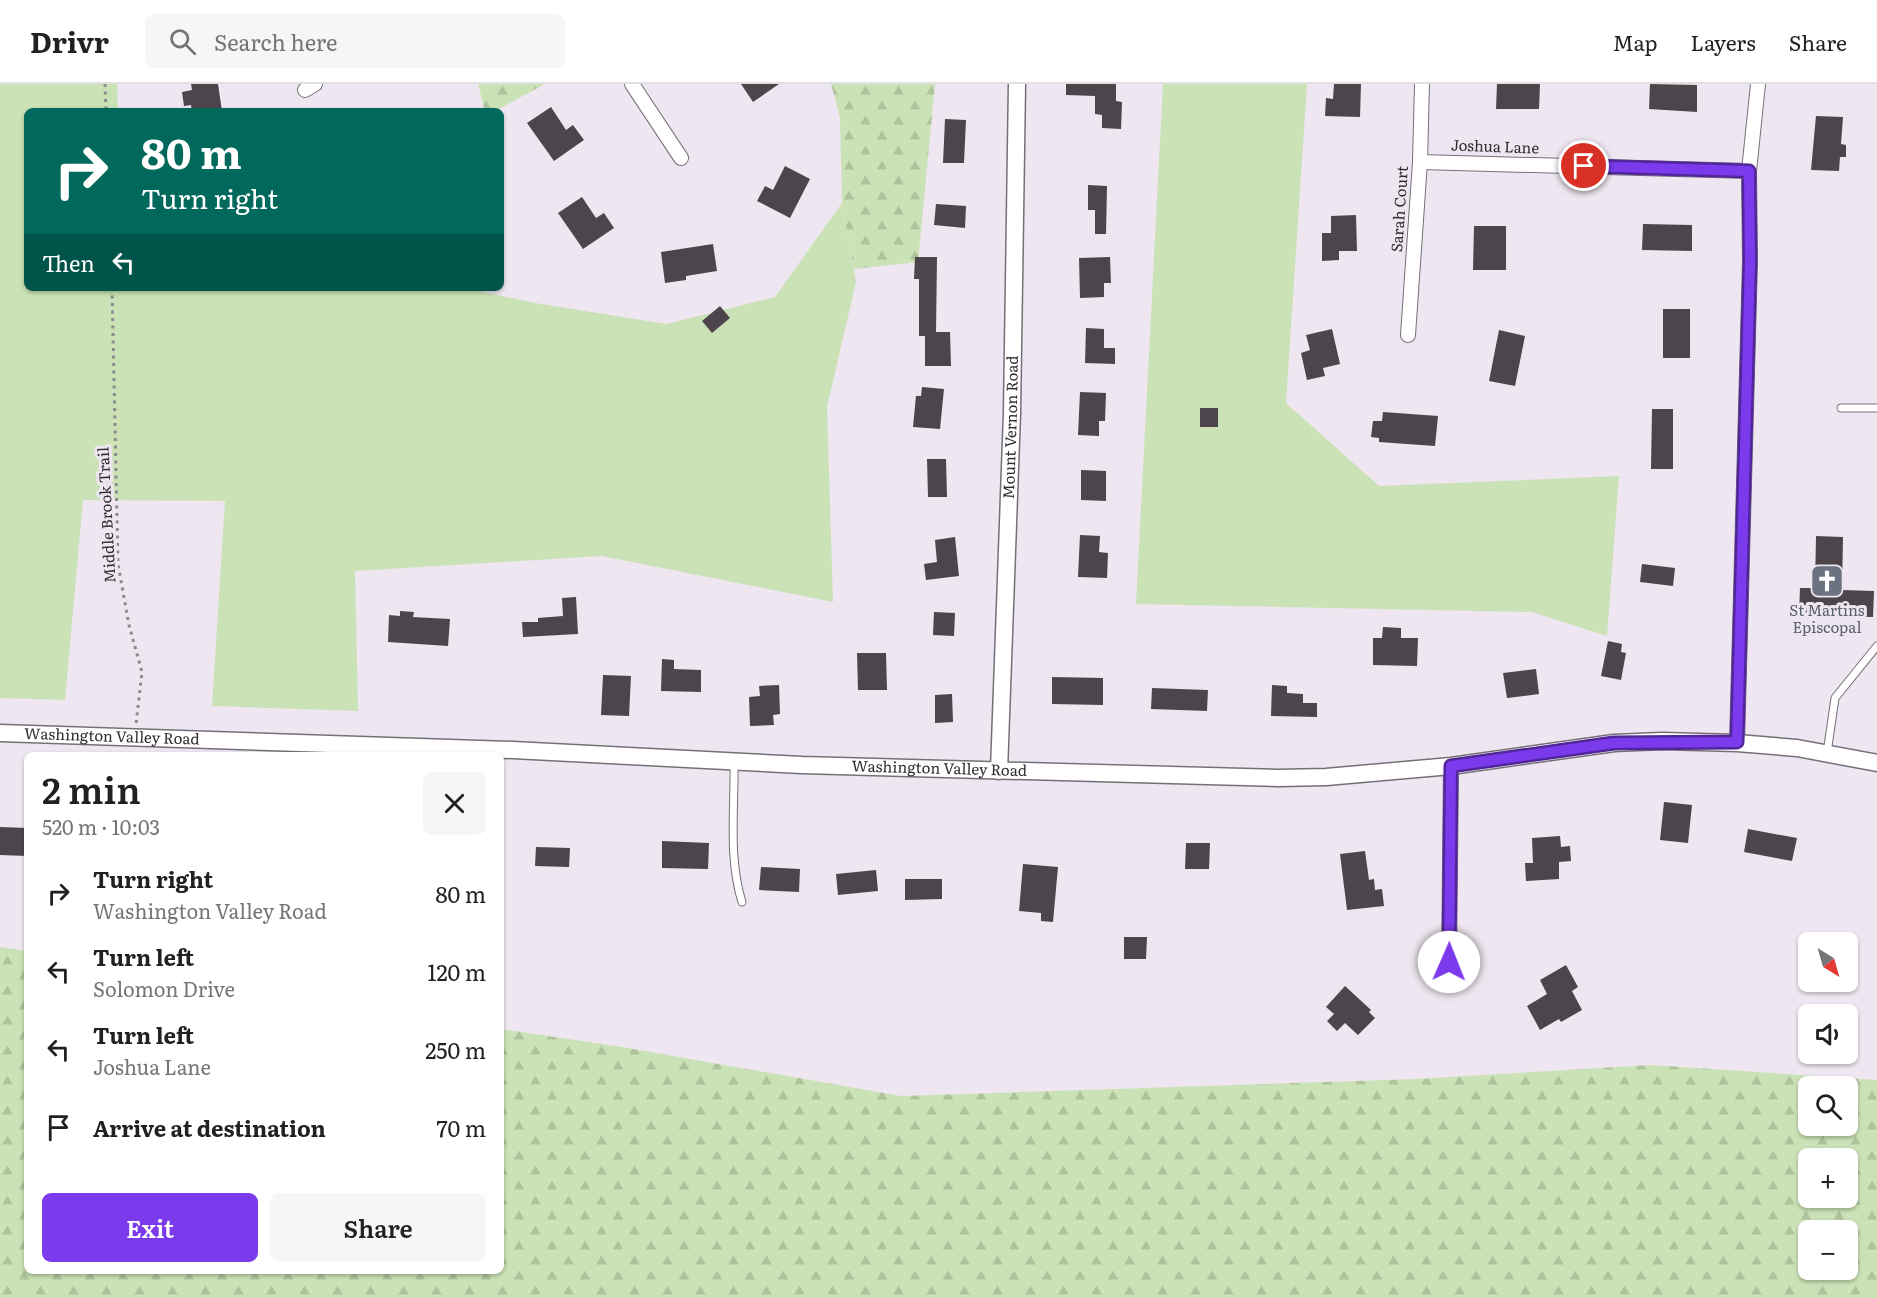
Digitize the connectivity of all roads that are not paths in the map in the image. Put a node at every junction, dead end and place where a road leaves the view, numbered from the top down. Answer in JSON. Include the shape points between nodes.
{"nodes":[{"id":1,"x":632,"y":84,"type":"edge"},
{"id":2,"x":1017,"y":84,"type":"edge"},
{"id":3,"x":1422,"y":84,"type":"edge"},
{"id":4,"x":1758,"y":84,"type":"edge"},
{"id":5,"x":681,"y":158,"type":"dead end"},
{"id":6,"x":1420,"y":162,"type":"junction"},
{"id":7,"x":1749,"y":171,"type":"junction"},
{"id":8,"x":1408,"y":336,"type":"dead end"},
{"id":9,"x":1841,"y":408,"type":"dead end"},
{"id":10,"x":1877,"y":408,"type":"edge"},
{"id":11,"x":1877,"y":646,"type":"edge"},
{"id":12,"x":0,"y":733,"type":"edge"},
{"id":13,"x":1737,"y":742,"type":"junction"},
{"id":14,"x":1827,"y":753,"type":"junction"},
{"id":15,"x":734,"y":762,"type":"junction"},
{"id":16,"x":1877,"y":763,"type":"edge"},
{"id":17,"x":1451,"y":766,"type":"junction"},
{"id":18,"x":999,"y":771,"type":"junction"},
{"id":19,"x":742,"y":902,"type":"dead end"},
{"id":20,"x":1449,"y":962,"type":"dead end"}],
"edges":[{"from":1,"to":5,"type":"street"},
{"from":2,"to":18,"type":"street","name":"Mount Vernon Road","via":[[1012,413]]},
{"from":3,"to":6,"type":"street","name":"Sarah Court"},
{"from":4,"to":7,"type":"street"},
{"from":6,"to":7,"type":"street","name":"Joshua Lane"},
{"from":6,"to":8,"type":"street","name":"Sarah Court"},
{"from":7,"to":13,"type":"street"},
{"from":9,"to":10,"type":"lane"},
{"from":11,"to":14,"type":"lane","via":[[1835,698]]},
{"from":12,"to":15,"type":"street","name":"Washington Valley Road","via":[[513,750]]},
{"from":13,"to":14,"type":"street","name":"Washington Valley Road"},
{"from":13,"to":17,"type":"street","name":"Washington Valley Road","via":[[1614,743]]},
{"from":14,"to":16,"type":"street","name":"Washington Valley Road"},
{"from":15,"to":18,"type":"street","name":"Washington Valley Road"},
{"from":15,"to":19,"type":"lane","via":[[734,859]]},
{"from":17,"to":18,"type":"street","name":"Washington Valley Road","via":[[1279,778]]},
{"from":17,"to":20,"type":"street"}]}
